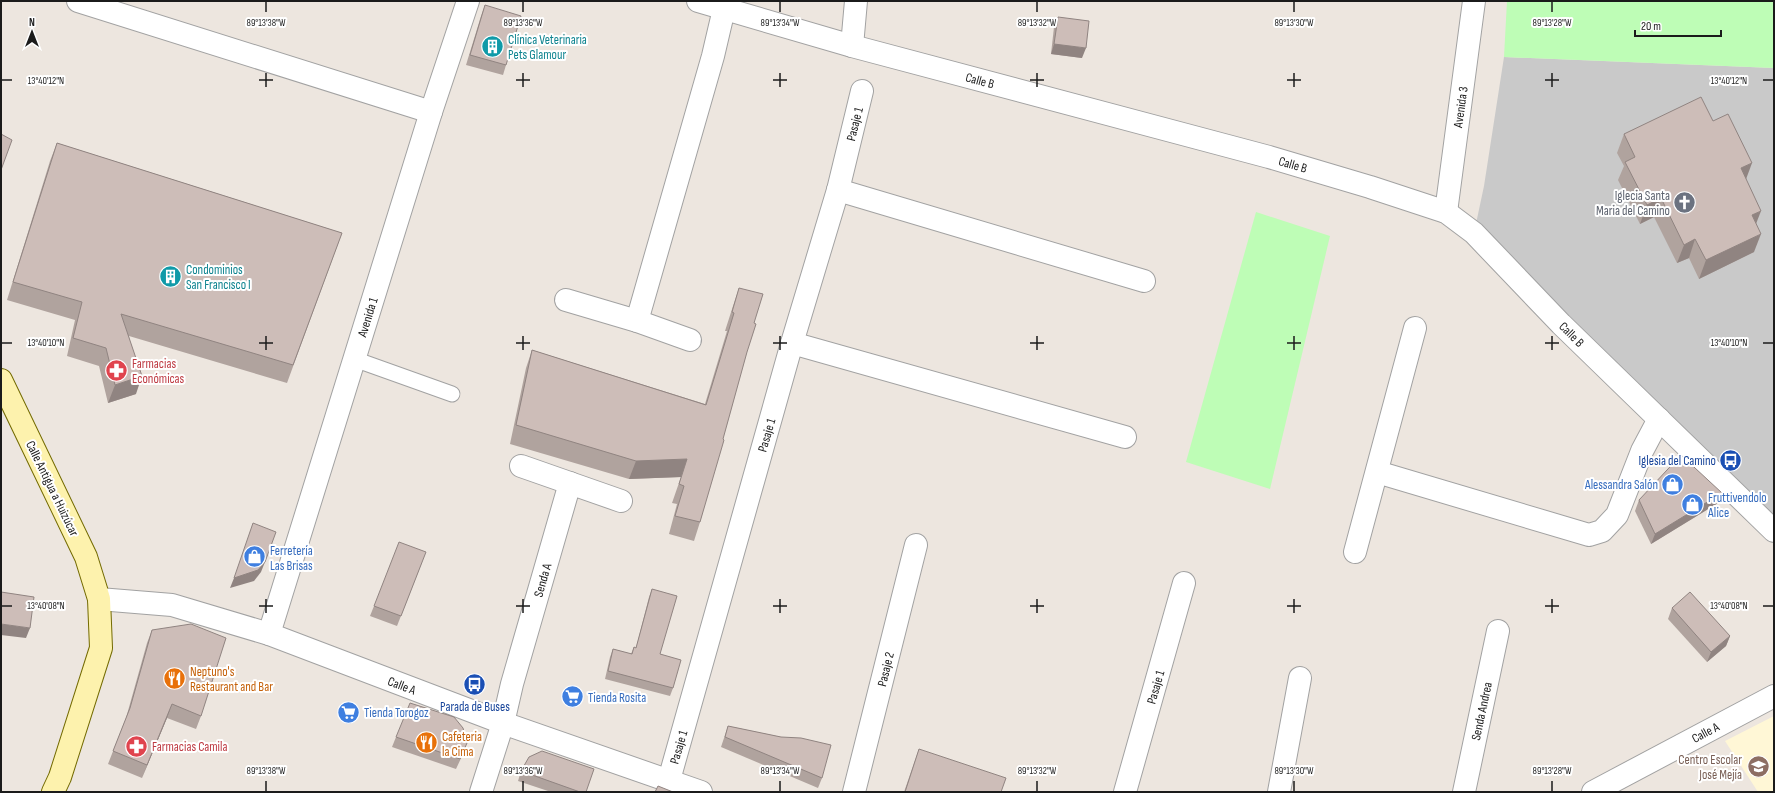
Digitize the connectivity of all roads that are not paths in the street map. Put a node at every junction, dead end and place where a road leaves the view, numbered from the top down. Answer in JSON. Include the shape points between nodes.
{"nodes":[{"id":1,"x":78,"y":1,"type":"edge"},
{"id":2,"x":468,"y":1,"type":"edge"},
{"id":3,"x":698,"y":1,"type":"edge"},
{"id":4,"x":856,"y":1,"type":"edge"},
{"id":5,"x":1474,"y":1,"type":"edge"},
{"id":6,"x":724,"y":9,"type":"junction"},
{"id":7,"x":852,"y":46,"type":"junction"},
{"id":8,"x":862,"y":91,"type":"dead end"},
{"id":9,"x":431,"y":112,"type":"junction"},
{"id":10,"x":838,"y":190,"type":"junction"},
{"id":11,"x":1446,"y":212,"type":"junction"},
{"id":12,"x":1144,"y":281,"type":"dead end"},
{"id":13,"x":566,"y":300,"type":"dead end"},
{"id":14,"x":637,"y":321,"type":"junction"},
{"id":15,"x":1415,"y":328,"type":"dead end"},
{"id":16,"x":690,"y":340,"type":"dead end"},
{"id":17,"x":792,"y":343,"type":"junction"},
{"id":18,"x":354,"y":359,"type":"junction"},
{"id":19,"x":1,"y":380,"type":"edge"},
{"id":20,"x":452,"y":394,"type":"dead end"},
{"id":21,"x":1659,"y":419,"type":"junction"},
{"id":22,"x":1126,"y":437,"type":"dead end"},
{"id":23,"x":521,"y":466,"type":"dead end"},
{"id":24,"x":1377,"y":472,"type":"junction"},
{"id":25,"x":570,"y":483,"type":"junction"},
{"id":26,"x":621,"y":501,"type":"dead end"},
{"id":27,"x":1774,"y":531,"type":"edge"},
{"id":28,"x":916,"y":545,"type":"dead end"},
{"id":29,"x":1355,"y":552,"type":"dead end"},
{"id":30,"x":1184,"y":583,"type":"dead end"},
{"id":31,"x":98,"y":599,"type":"junction"},
{"id":32,"x":1498,"y":631,"type":"dead end"},
{"id":33,"x":269,"y":634,"type":"junction"},
{"id":34,"x":1300,"y":678,"type":"dead end"},
{"id":35,"x":1774,"y":696,"type":"edge"},
{"id":36,"x":503,"y":723,"type":"junction"},
{"id":37,"x":669,"y":780,"type":"junction"},
{"id":38,"x":53,"y":792,"type":"edge"},
{"id":39,"x":481,"y":792,"type":"edge"},
{"id":40,"x":701,"y":792,"type":"edge"},
{"id":41,"x":854,"y":792,"type":"edge"},
{"id":42,"x":1125,"y":792,"type":"edge"},
{"id":43,"x":1279,"y":792,"type":"edge"},
{"id":44,"x":1464,"y":792,"type":"edge"},
{"id":45,"x":1593,"y":792,"type":"edge"}],
"edges":[{"from":1,"to":9,"type":"street"},
{"from":2,"to":9,"type":"street","name":"Avenida 1"},
{"from":3,"to":6,"type":"street","name":"Calle B"},
{"from":4,"to":7,"type":"street"},
{"from":5,"to":11,"type":"street","name":"Avenida 3"},
{"from":6,"to":7,"type":"street","name":"Calle B"},
{"from":6,"to":14,"type":"street","via":[[711,64]]},
{"from":7,"to":11,"type":"street","name":"Calle B","via":[[1269,157],[1370,186]]},
{"from":8,"to":10,"type":"street","name":"Pasaje 1"},
{"from":9,"to":18,"type":"street","name":"Avenida 1"},
{"from":10,"to":12,"type":"street"},
{"from":10,"to":17,"type":"street","name":"Pasaje 1"},
{"from":11,"to":21,"type":"street","name":"Calle B","via":[[1474,233]]},
{"from":13,"to":14,"type":"street"},
{"from":14,"to":16,"type":"street"},
{"from":15,"to":24,"type":"street"},
{"from":17,"to":22,"type":"street"},
{"from":17,"to":37,"type":"street","name":"Pasaje 1"},
{"from":18,"to":20,"type":"lane"},
{"from":18,"to":33,"type":"street","name":"Avenida 1"},
{"from":19,"to":31,"type":"main road","name":"Calle Antigua a Huizúcar","via":[[86,557]]},
{"from":21,"to":24,"type":"street","via":[[1642,451],[1618,516],[1602,531],[1589,535]]},
{"from":21,"to":27,"type":"street","name":"Calle B"},
{"from":23,"to":25,"type":"street"},
{"from":24,"to":29,"type":"street"},
{"from":25,"to":26,"type":"street"},
{"from":25,"to":36,"type":"street","name":"Senda A"},
{"from":28,"to":41,"type":"street","name":"Pasaje 2"},
{"from":30,"to":42,"type":"street","name":"Pasaje 1"},
{"from":31,"to":33,"type":"street","name":"Calle A","via":[[172,605]]},
{"from":31,"to":38,"type":"main road","name":"Calle Antigua a Huizúcar","via":[[101,648]]},
{"from":32,"to":44,"type":"street","name":"Senda Andrea"},
{"from":33,"to":36,"type":"street","name":"Calle A"},
{"from":34,"to":43,"type":"street"},
{"from":35,"to":45,"type":"street","name":"Calle A"},
{"from":36,"to":37,"type":"street","name":"Calle A"},
{"from":36,"to":39,"type":"street","name":"Senda A"},
{"from":37,"to":40,"type":"street","name":"Calle A"}]}
